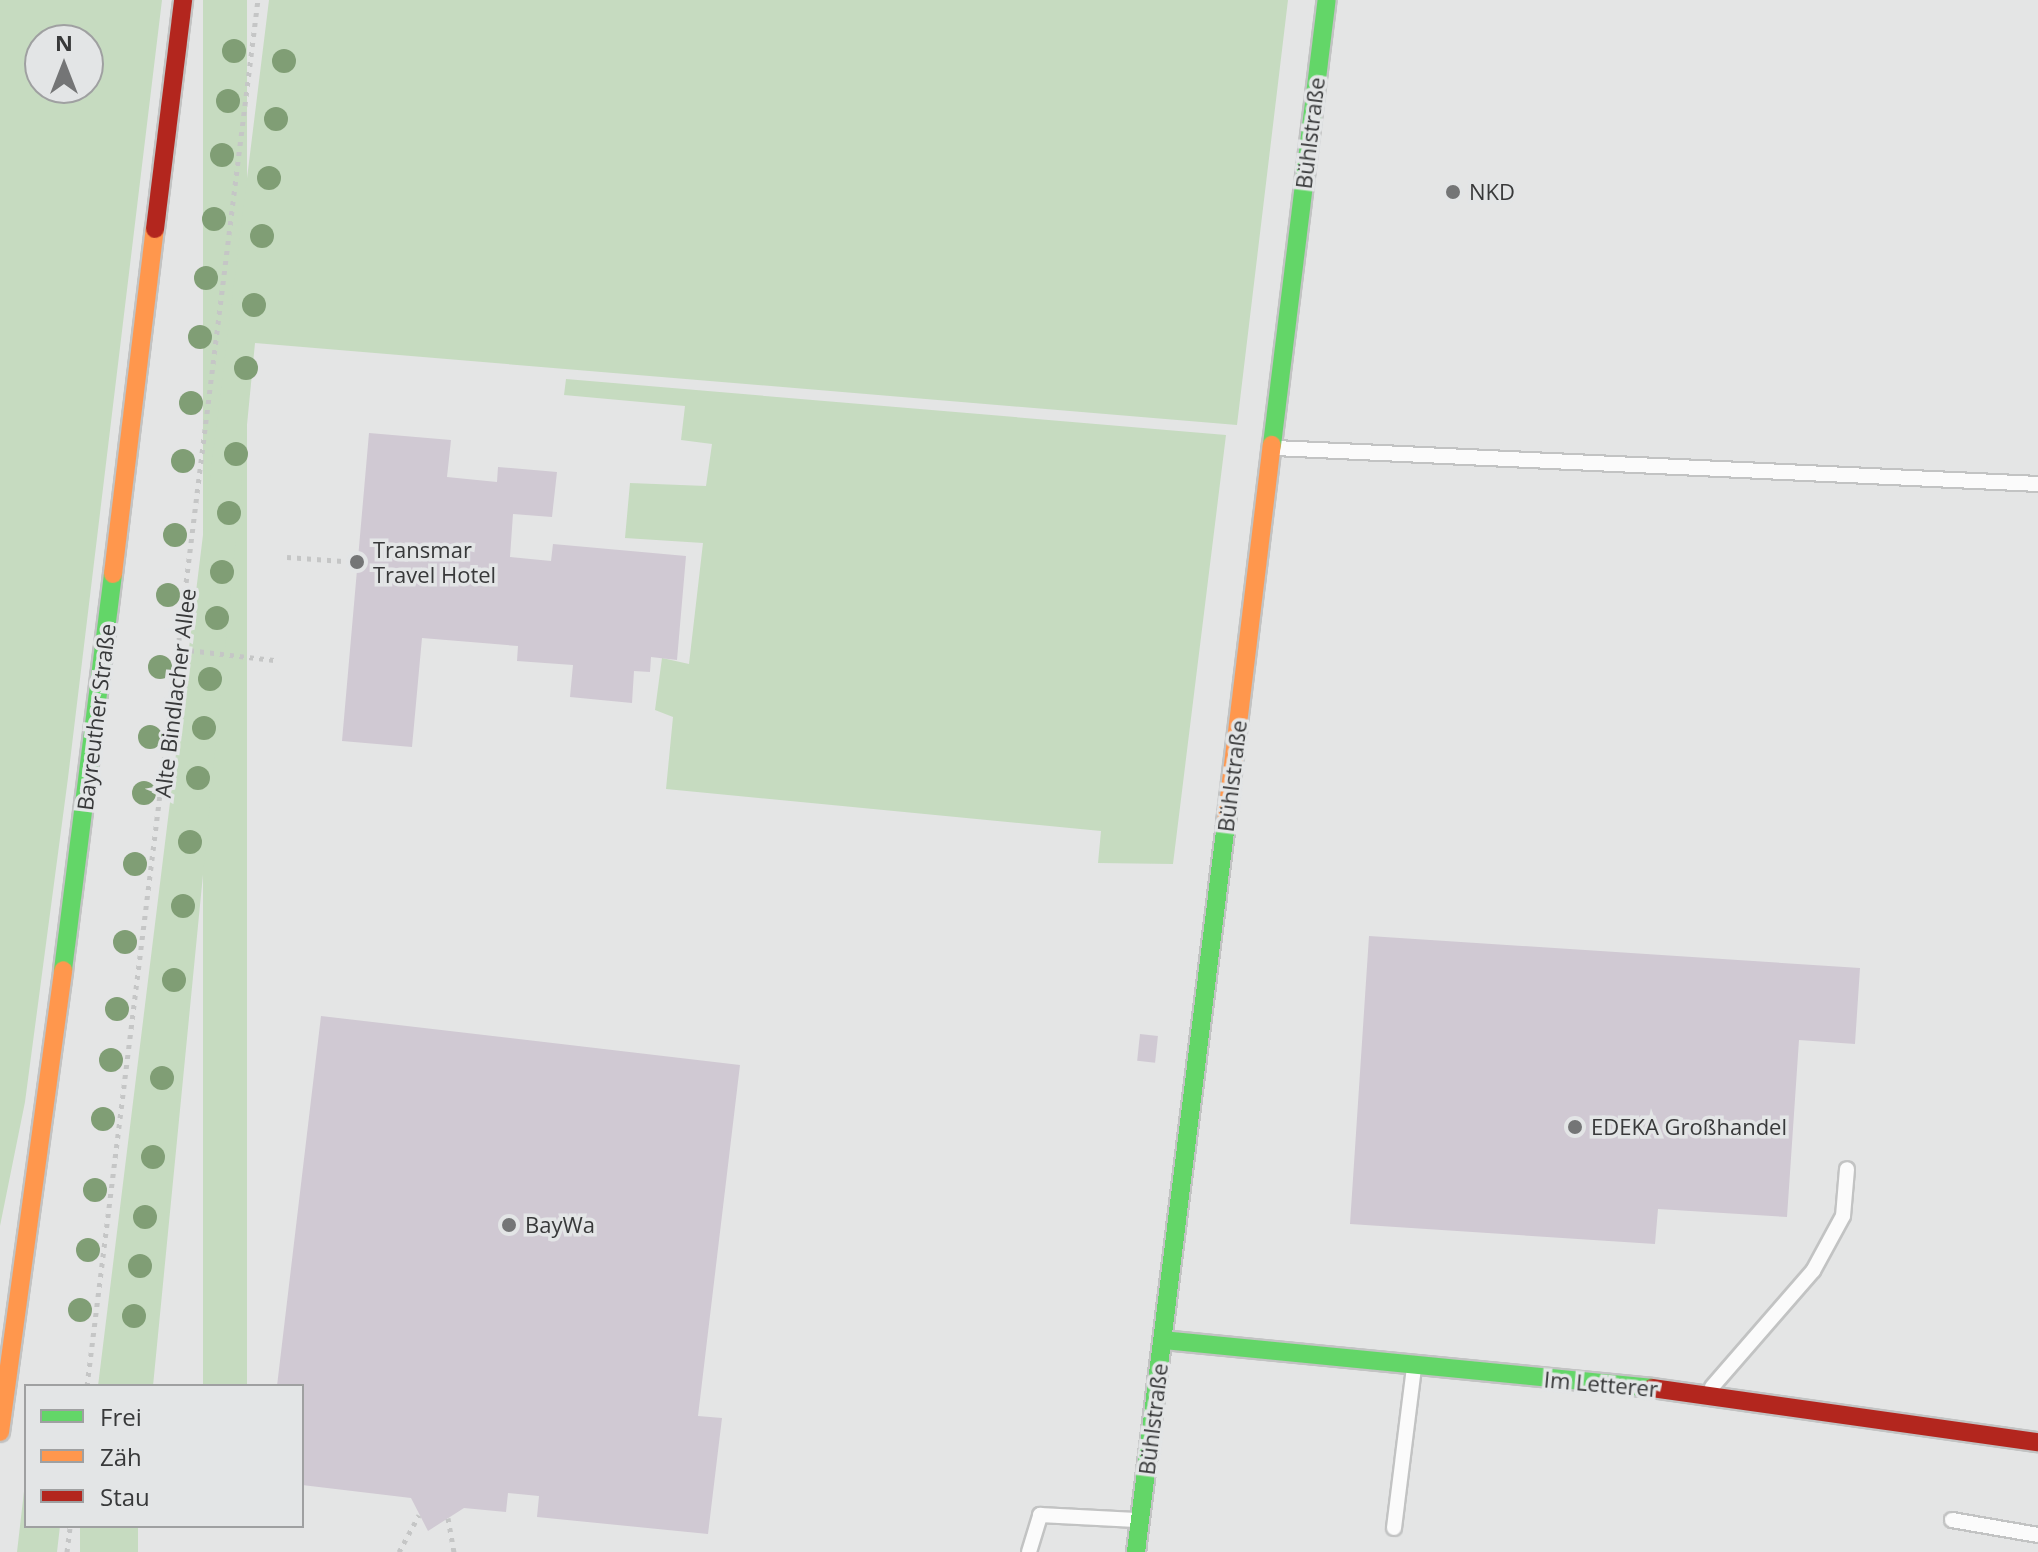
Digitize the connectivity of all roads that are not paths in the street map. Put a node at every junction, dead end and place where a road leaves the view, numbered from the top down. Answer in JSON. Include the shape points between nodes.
{"nodes":[{"id":1,"x":183,"y":0,"type":"edge"},
{"id":2,"x":1327,"y":0,"type":"edge"},
{"id":3,"x":1271,"y":448,"type":"junction"},
{"id":4,"x":2038,"y":484,"type":"edge"},
{"id":5,"x":1847,"y":1169,"type":"dead end"},
{"id":6,"x":1163,"y":1340,"type":"junction"},
{"id":7,"x":1414,"y":1367,"type":"junction"},
{"id":8,"x":1706,"y":1393,"type":"junction"},
{"id":9,"x":0,"y":1432,"type":"edge"},
{"id":10,"x":2038,"y":1442,"type":"edge"},
{"id":11,"x":1141,"y":1520,"type":"junction"},
{"id":12,"x":1952,"y":1520,"type":"dead end"},
{"id":13,"x":1394,"y":1528,"type":"dead end"},
{"id":14,"x":2038,"y":1535,"type":"edge"},
{"id":15,"x":1029,"y":1552,"type":"edge"},
{"id":16,"x":1136,"y":1552,"type":"edge"}],
"edges":[{"from":1,"to":9,"type":"street","name":"Bayreuther Straße","via":[[90,766]]},
{"from":2,"to":3,"type":"street","name":"Bühlstraße"},
{"from":3,"to":4,"type":"lane"},
{"from":3,"to":6,"type":"street","name":"Bühlstraße"},
{"from":5,"to":8,"type":"lane","via":[[1843,1216],[1813,1271]]},
{"from":6,"to":7,"type":"street","name":"Im Letterer"},
{"from":6,"to":11,"type":"street","name":"Bühlstraße"},
{"from":7,"to":8,"type":"street","name":"Im Letterer"},
{"from":7,"to":13,"type":"lane"},
{"from":8,"to":10,"type":"street","name":"Im Letterer"},
{"from":11,"to":15,"type":"lane","via":[[1040,1515]]},
{"from":11,"to":16,"type":"street","name":"Bühlstraße"},
{"from":12,"to":14,"type":"lane"}]}
